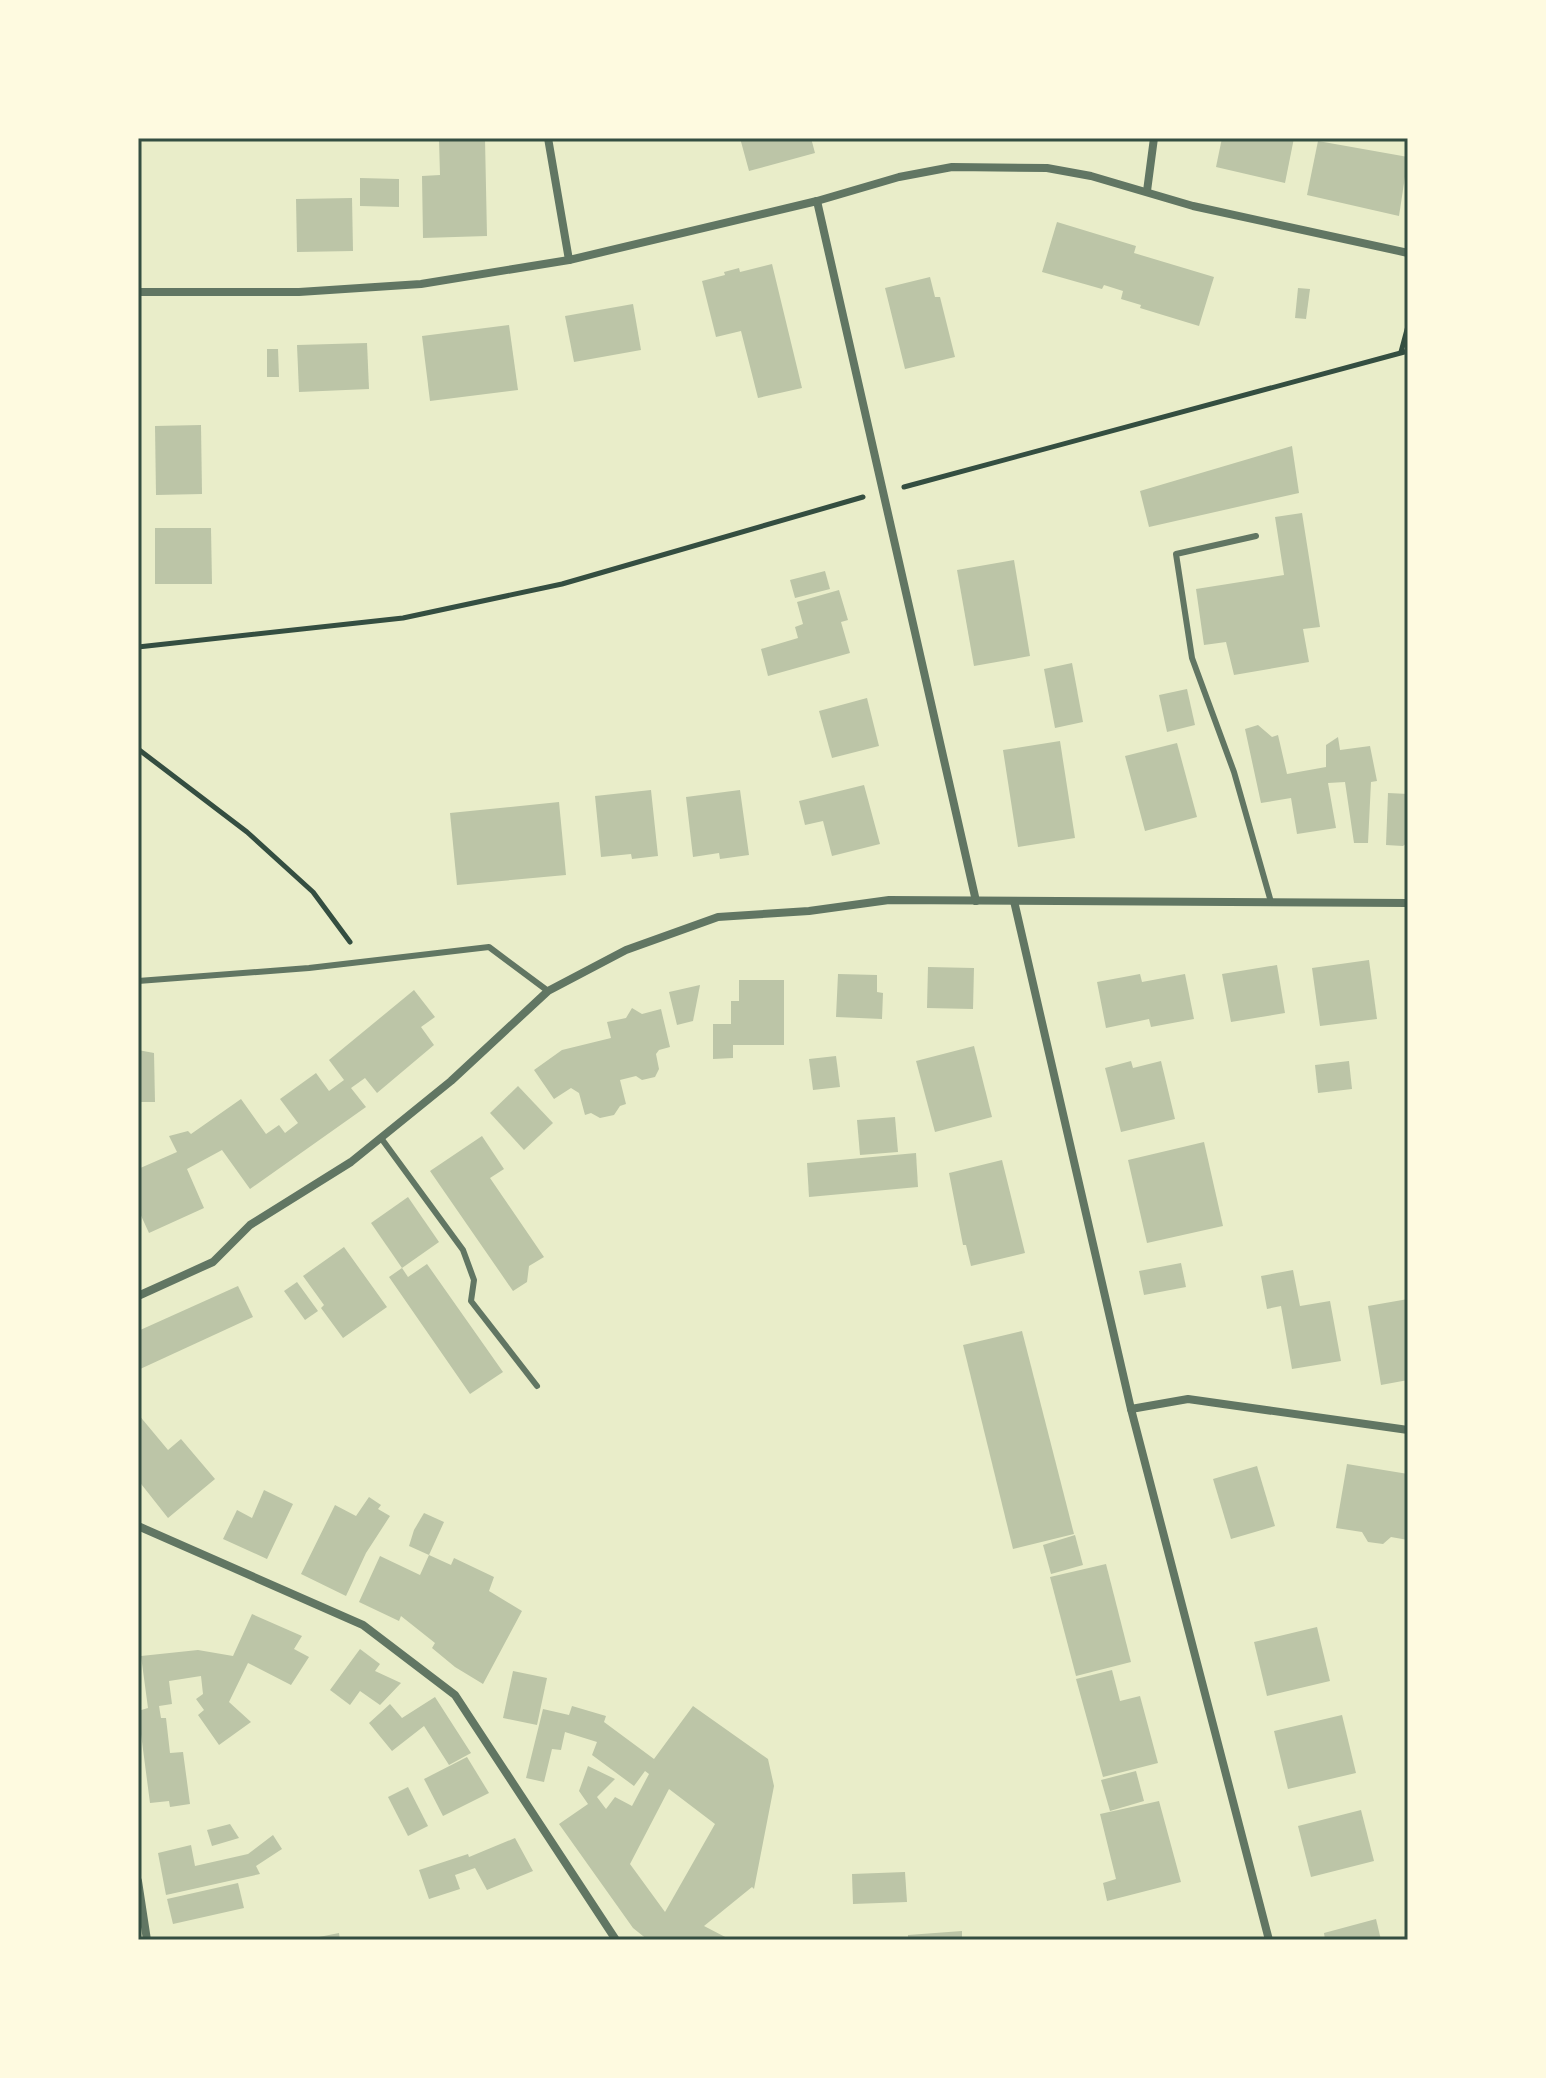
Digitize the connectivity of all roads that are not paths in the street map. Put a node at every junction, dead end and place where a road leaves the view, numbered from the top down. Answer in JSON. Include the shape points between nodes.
{"nodes":[{"id":1,"x":548,"y":138,"type":"edge"},
{"id":2,"x":1154,"y":138,"type":"edge"},
{"id":3,"x":1147,"y":191,"type":"junction"},
{"id":4,"x":817,"y":201,"type":"junction"},
{"id":5,"x":1408,"y":253,"type":"edge"},
{"id":6,"x":569,"y":260,"type":"junction"},
{"id":7,"x":138,"y":292,"type":"edge"},
{"id":8,"x":1256,"y":536,"type":"dead end"},
{"id":9,"x":976,"y":901,"type":"junction"},
{"id":10,"x":1014,"y":901,"type":"junction"},
{"id":11,"x":1271,"y":902,"type":"junction"},
{"id":12,"x":1408,"y":903,"type":"edge"},
{"id":13,"x":138,"y":981,"type":"edge"},
{"id":14,"x":548,"y":991,"type":"junction"},
{"id":15,"x":381,"y":1138,"type":"junction"},
{"id":16,"x":138,"y":1296,"type":"edge"},
{"id":17,"x":537,"y":1386,"type":"dead end"},
{"id":18,"x":1131,"y":1409,"type":"junction"},
{"id":19,"x":1408,"y":1430,"type":"edge"},
{"id":20,"x":138,"y":1526,"type":"edge"},
{"id":21,"x":138,"y":1881,"type":"edge"},
{"id":22,"x":147,"y":1940,"type":"edge"},
{"id":23,"x":616,"y":1940,"type":"edge"},
{"id":24,"x":1269,"y":1940,"type":"edge"}],
"edges":[{"from":1,"to":6,"type":"street"},
{"from":2,"to":3,"type":"street"},
{"from":3,"to":4,"type":"street","via":[[1047,168],[952,167]]},
{"from":3,"to":5,"type":"street"},
{"from":4,"to":6,"type":"street"},
{"from":4,"to":9,"type":"street"},
{"from":6,"to":7,"type":"street","via":[[421,284],[299,292]]},
{"from":8,"to":11,"type":"lane","via":[[1176,554],[1192,658],[1234,772]]},
{"from":9,"to":10,"type":"street"},
{"from":9,"to":14,"type":"street","via":[[889,900],[718,917],[626,950]]},
{"from":10,"to":11,"type":"street"},
{"from":10,"to":18,"type":"street"},
{"from":11,"to":12,"type":"street"},
{"from":13,"to":14,"type":"lane","via":[[489,947]]},
{"from":14,"to":15,"type":"street"},
{"from":15,"to":16,"type":"street","via":[[250,1225],[213,1262]]},
{"from":15,"to":17,"type":"lane","via":[[463,1250],[474,1280],[471,1301]]},
{"from":18,"to":19,"type":"street","via":[[1188,1399]]},
{"from":18,"to":24,"type":"street"},
{"from":20,"to":23,"type":"street","via":[[363,1625],[455,1695]]},
{"from":21,"to":22,"type":"street"}]}
